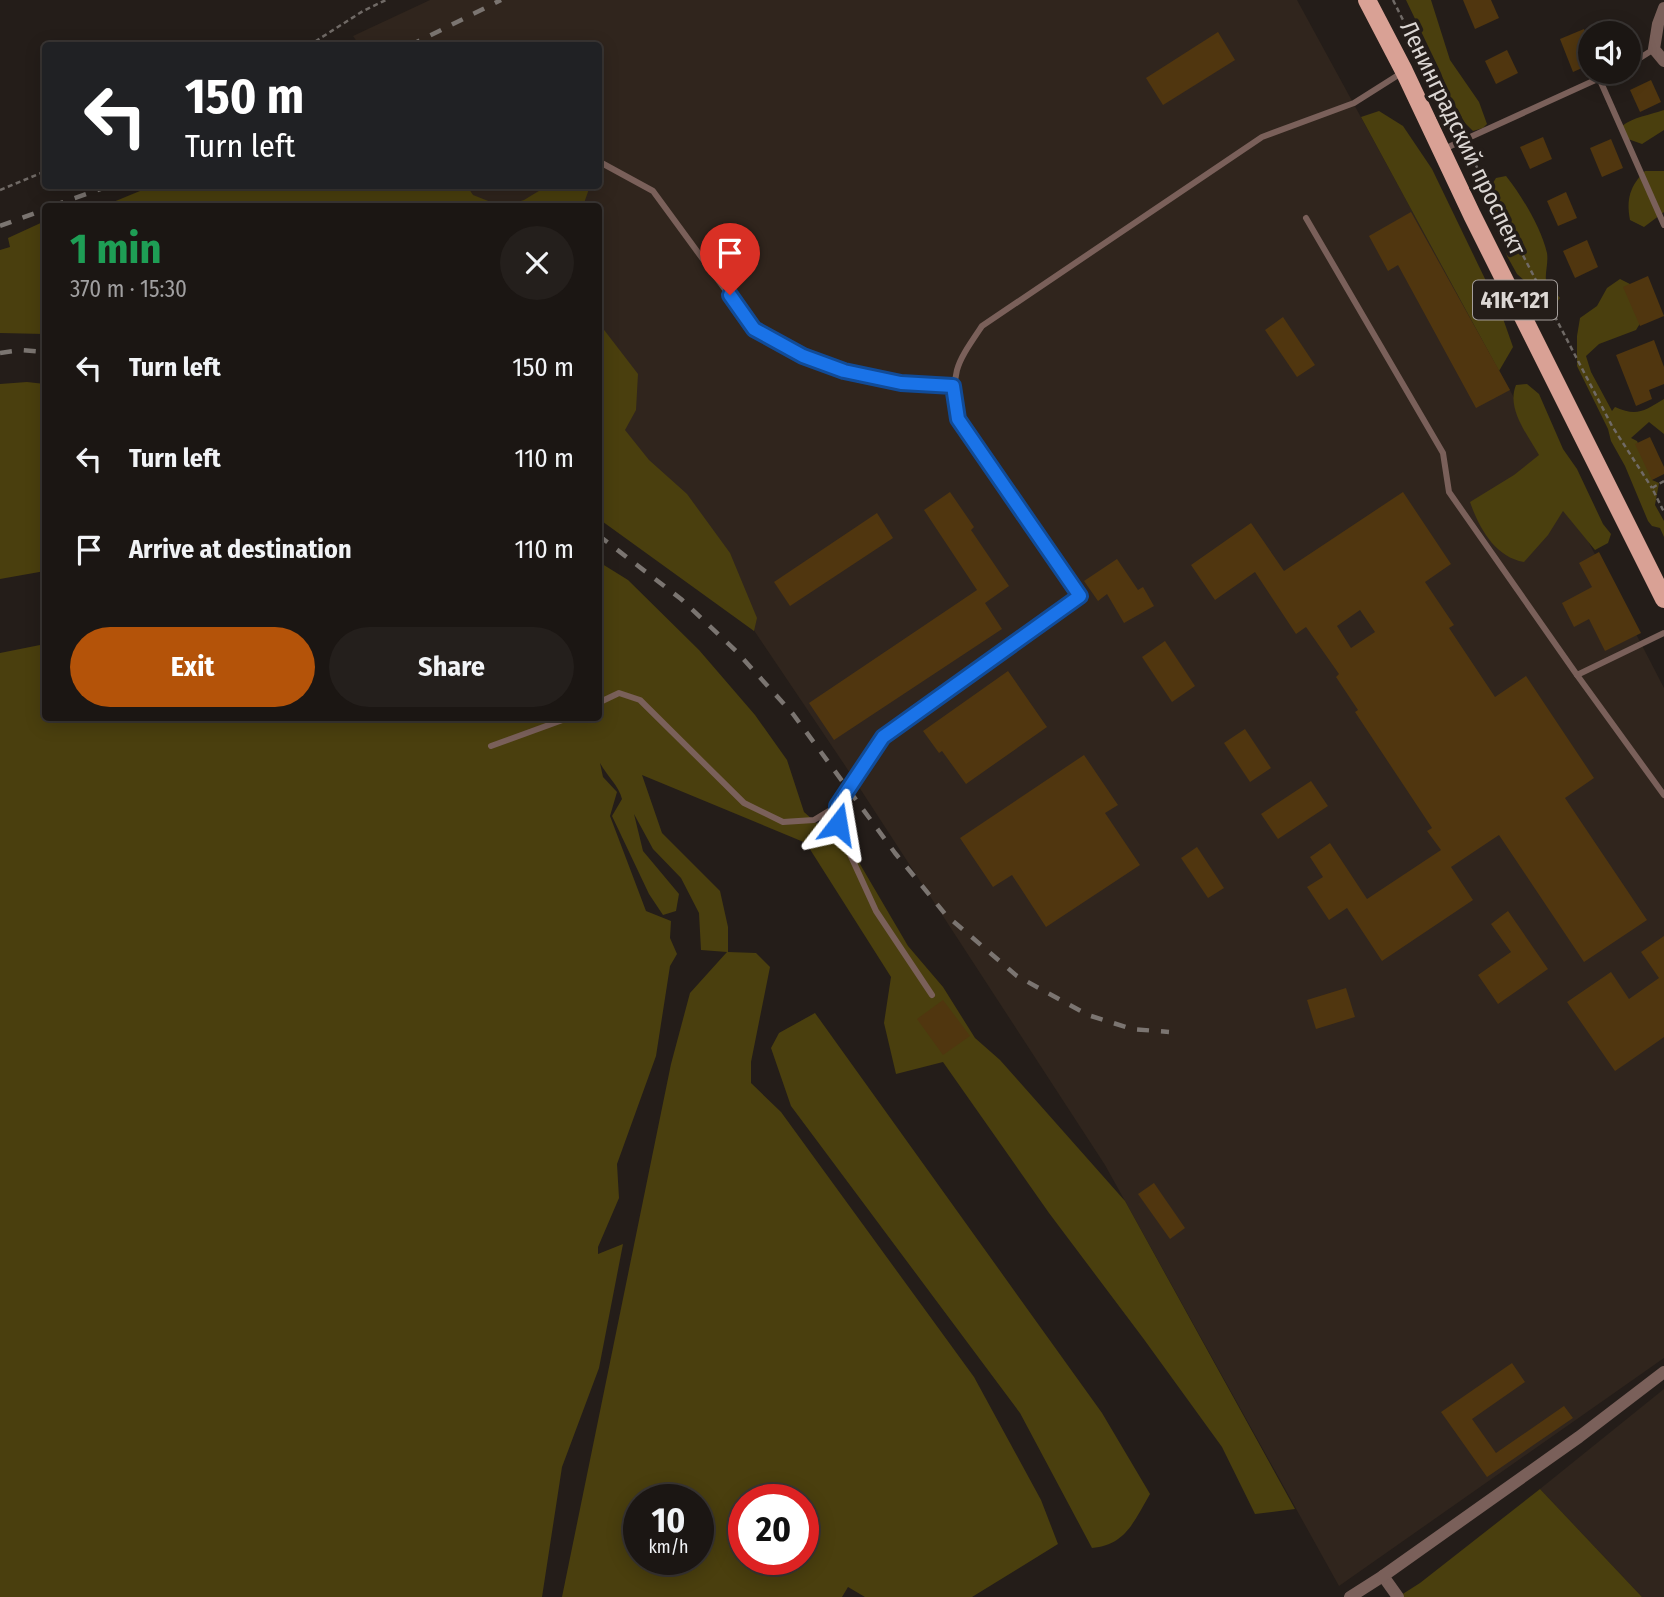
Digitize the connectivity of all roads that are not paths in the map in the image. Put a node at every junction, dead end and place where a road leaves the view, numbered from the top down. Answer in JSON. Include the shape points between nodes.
{"nodes":[{"id":1,"x":1367,"y":0,"type":"edge"},
{"id":2,"x":1664,"y":8,"type":"edge"},
{"id":3,"x":1654,"y":49,"type":"junction"},
{"id":4,"x":1641,"y":57,"type":"edge"},
{"id":5,"x":1664,"y":61,"type":"edge"},
{"id":6,"x":1404,"y":71,"type":"junction"},
{"id":7,"x":1586,"y":84,"type":"edge"},
{"id":8,"x":1602,"y":84,"type":"edge"},
{"id":9,"x":1442,"y":150,"type":"junction"},
{"id":10,"x":602,"y":163,"type":"edge"},
{"id":11,"x":1306,"y":218,"type":"dead end"},
{"id":12,"x":1664,"y":225,"type":"edge"},
{"id":13,"x":953,"y":386,"type":"junction"},
{"id":14,"x":1664,"y":598,"type":"edge"},
{"id":15,"x":1664,"y":633,"type":"edge"},
{"id":16,"x":1577,"y":675,"type":"junction"},
{"id":17,"x":602,"y":694,"type":"edge"},
{"id":18,"x":610,"y":697,"type":"junction"},
{"id":19,"x":602,"y":701,"type":"edge"},
{"id":20,"x":560,"y":721,"type":"edge"},
{"id":21,"x":491,"y":747,"type":"dead end"},
{"id":22,"x":1664,"y":795,"type":"edge"},
{"id":23,"x":837,"y":806,"type":"junction"},
{"id":24,"x":932,"y":995,"type":"dead end"},
{"id":25,"x":1664,"y":1372,"type":"edge"},
{"id":26,"x":1383,"y":1576,"type":"junction"},
{"id":27,"x":1350,"y":1597,"type":"edge"},
{"id":28,"x":1398,"y":1597,"type":"edge"}],
"edges":[{"from":1,"to":6,"type":"main road","name":"Ленинградский проспект","number":"41К-121"},
{"from":2,"to":3,"type":"street"},
{"from":3,"to":4,"type":"lane"},
{"from":3,"to":5,"type":"street"},
{"from":6,"to":9,"type":"main road","name":"Ленинградский проспект","number":"41К-121"},
{"from":6,"to":13,"type":"lane","via":[[1354,103],[1262,137],[982,326],[959,360]]},
{"from":7,"to":9,"type":"lane"},
{"from":8,"to":12,"type":"lane"},
{"from":9,"to":14,"type":"main road","name":"Ленинградский проспект","number":"41К-121"},
{"from":10,"to":13,"type":"lane","via":[[653,191],[754,329],[803,356],[844,371],[901,383]]},
{"from":11,"to":16,"type":"lane","via":[[1443,453],[1449,492]]},
{"from":13,"to":23,"type":"lane","via":[[958,419],[1080,596],[883,737]]},
{"from":15,"to":16,"type":"lane"},
{"from":16,"to":22,"type":"lane"},
{"from":17,"to":18,"type":"lane"},
{"from":18,"to":19,"type":"lane"},
{"from":18,"to":23,"type":"lane","via":[[619,693],[640,700],[744,803],[783,822],[814,820]]},
{"from":20,"to":21,"type":"lane"},
{"from":23,"to":24,"type":"lane","via":[[843,839],[876,911]]},
{"from":25,"to":26,"type":"street"},
{"from":26,"to":27,"type":"street"},
{"from":26,"to":28,"type":"street"}]}
